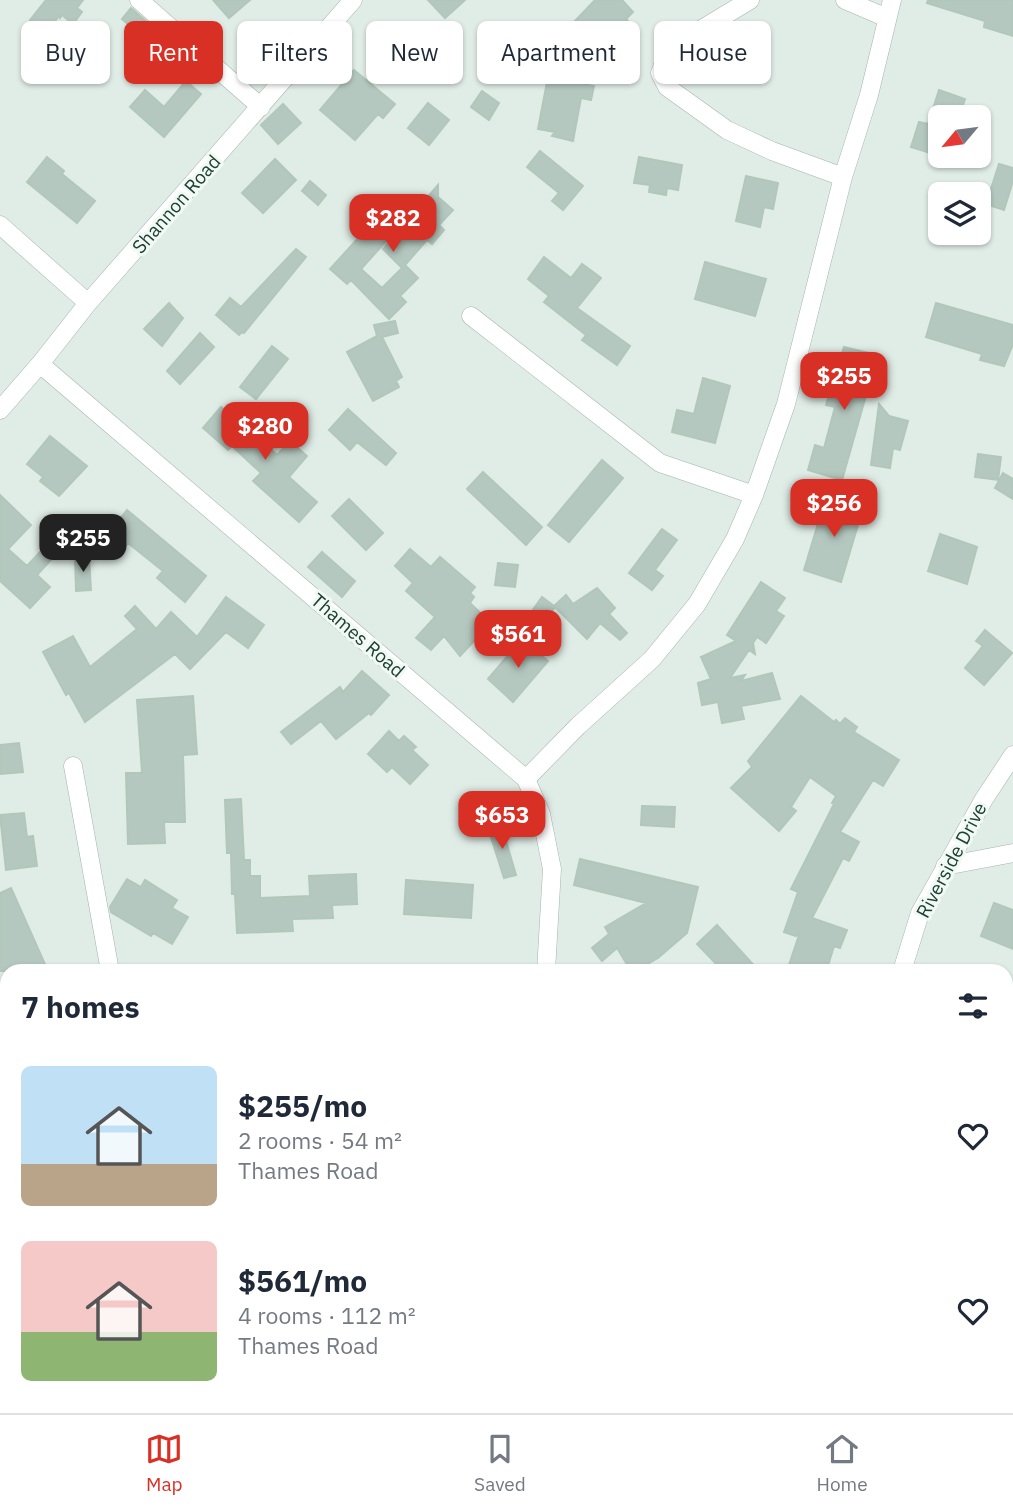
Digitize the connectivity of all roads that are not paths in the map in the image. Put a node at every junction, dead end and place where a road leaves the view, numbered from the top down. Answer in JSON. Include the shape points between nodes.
{"nodes":[{"id":1,"x":139,"y":0,"type":"edge"},
{"id":2,"x":353,"y":0,"type":"edge"},
{"id":3,"x":750,"y":0,"type":"edge"},
{"id":4,"x":845,"y":0,"type":"edge"},
{"id":5,"x":890,"y":9,"type":"edge"},
{"id":6,"x":261,"y":107,"type":"junction"},
{"id":7,"x":843,"y":177,"type":"junction"},
{"id":8,"x":0,"y":225,"type":"edge"},
{"id":9,"x":88,"y":303,"type":"junction"},
{"id":10,"x":471,"y":317,"type":"dead end"},
{"id":11,"x":40,"y":364,"type":"junction"},
{"id":12,"x":0,"y":410,"type":"edge"},
{"id":13,"x":754,"y":495,"type":"junction"},
{"id":14,"x":1013,"y":755,"type":"edge"},
{"id":15,"x":74,"y":766,"type":"dead end"},
{"id":16,"x":526,"y":779,"type":"junction"},
{"id":17,"x":1013,"y":853,"type":"edge"},
{"id":18,"x":946,"y":866,"type":"junction"},
{"id":19,"x":109,"y":964,"type":"edge"},
{"id":20,"x":546,"y":964,"type":"edge"},
{"id":21,"x":904,"y":964,"type":"edge"}],
"edges":[{"from":1,"to":6,"type":"street"},
{"from":2,"to":6,"type":"street","name":"Shannon Road"},
{"from":3,"to":7,"type":"street","via":[[666,57],[660,73],[667,87],[727,130]]},
{"from":4,"to":5,"type":"street"},
{"from":5,"to":7,"type":"street"},
{"from":6,"to":9,"type":"street","name":"Shannon Road"},
{"from":7,"to":13,"type":"street","via":[[786,404]]},
{"from":8,"to":9,"type":"street"},
{"from":9,"to":11,"type":"street","name":"Shannon Road"},
{"from":10,"to":13,"type":"street","via":[[660,463]]},
{"from":11,"to":12,"type":"street","name":"Shannon Road"},
{"from":11,"to":16,"type":"street","name":"Thames Road"},
{"from":13,"to":16,"type":"street","via":[[735,539],[697,604],[652,659]]},
{"from":14,"to":18,"type":"street","name":"Riverside Drive"},
{"from":15,"to":19,"type":"street"},
{"from":16,"to":20,"type":"street","name":"Thames Road","via":[[541,814],[552,869]]},
{"from":17,"to":18,"type":"street"},
{"from":18,"to":21,"type":"street","name":"Riverside Drive","via":[[920,913]]}]}
